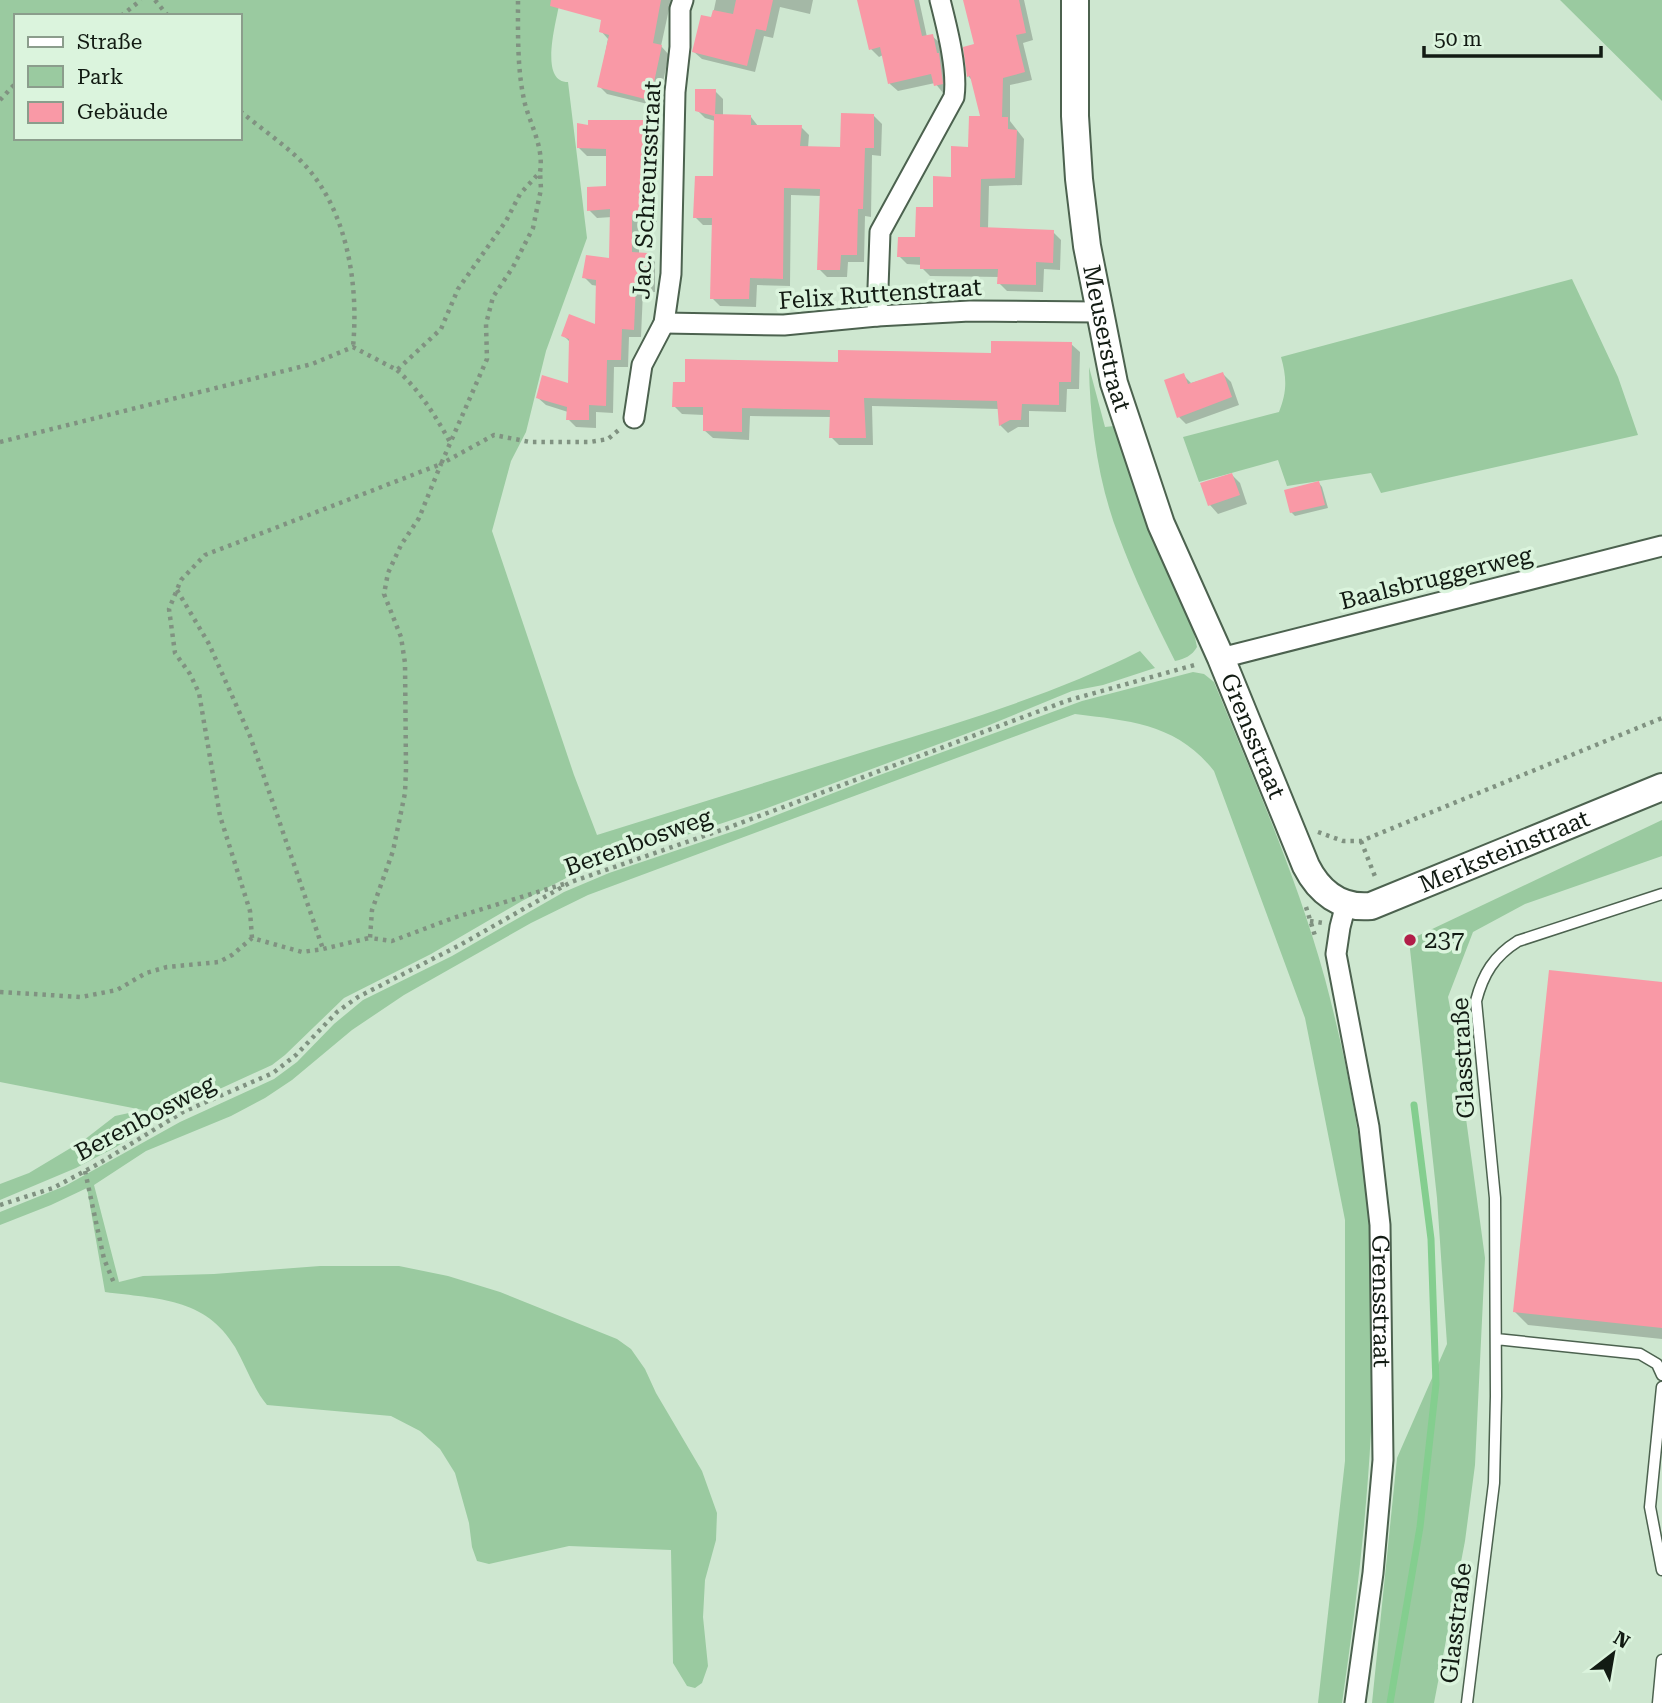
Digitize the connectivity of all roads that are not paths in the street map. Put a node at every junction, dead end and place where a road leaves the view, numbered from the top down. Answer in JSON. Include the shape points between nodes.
{"nodes":[{"id":1,"x":683,"y":0,"type":"edge"},
{"id":2,"x":940,"y":0,"type":"edge"},
{"id":3,"x":1075,"y":0,"type":"edge"},
{"id":4,"x":1098,"y":312,"type":"junction"},
{"id":5,"x":877,"y":316,"type":"junction"},
{"id":6,"x":664,"y":323,"type":"junction"},
{"id":7,"x":634,"y":418,"type":"road end"},
{"id":8,"x":1662,"y":546,"type":"edge"},
{"id":9,"x":1221,"y":658,"type":"junction"},
{"id":10,"x":1662,"y":787,"type":"edge"},
{"id":11,"x":1662,"y":894,"type":"edge"},
{"id":12,"x":1346,"y":904,"type":"junction"},
{"id":13,"x":1496,"y":1339,"type":"junction"},
{"id":14,"x":1662,"y":1375,"type":"edge"},
{"id":15,"x":1662,"y":1387,"type":"edge"},
{"id":16,"x":1662,"y":1570,"type":"edge"},
{"id":17,"x":1662,"y":1660,"type":"edge"},
{"id":18,"x":1355,"y":1703,"type":"edge"},
{"id":19,"x":1467,"y":1703,"type":"edge"},
{"id":20,"x":1658,"y":1703,"type":"edge"}],
"edges":[{"from":1,"to":6,"type":"street","name":"Jac. Schreursstraat","via":[[675,92],[671,274]]},
{"from":2,"to":5,"type":"street","via":[[950,34],[954,97],[880,232]]},
{"from":3,"to":4,"type":"street","name":"Meuserstraat","via":[[1079,179]]},
{"from":4,"to":5,"type":"street","name":"Felix Ruttenstraat"},
{"from":4,"to":9,"type":"street","name":"Meuserstraat","via":[[1114,383],[1156,512]]},
{"from":5,"to":6,"type":"street","name":"Felix Ruttenstraat","via":[[783,325]]},
{"from":6,"to":7,"type":"street","name":"Jac. Schreursstraat","via":[[642,365]]},
{"from":8,"to":9,"type":"street","name":"Baalsbruggerweg"},
{"from":9,"to":12,"type":"street","name":"Grensstraat","via":[[1306,866],[1330,896]]},
{"from":10,"to":12,"type":"street","name":"Merksteinstraat","via":[[1385,901],[1362,907]]},
{"from":11,"to":13,"type":"lane","name":"Glasstraße","via":[[1518,941],[1493,961],[1481,984],[1476,1001],[1495,1198]]},
{"from":12,"to":18,"type":"street","name":"Grensstraat","via":[[1336,954],[1370,1139],[1380,1226],[1383,1365],[1383,1460]]},
{"from":13,"to":14,"type":"lane","via":[[1640,1354],[1657,1364]]},
{"from":13,"to":19,"type":"lane","name":"Glasstraße","via":[[1494,1483]]},
{"from":15,"to":16,"type":"lane","via":[[1650,1507]]},
{"from":17,"to":20,"type":"lane"}]}
